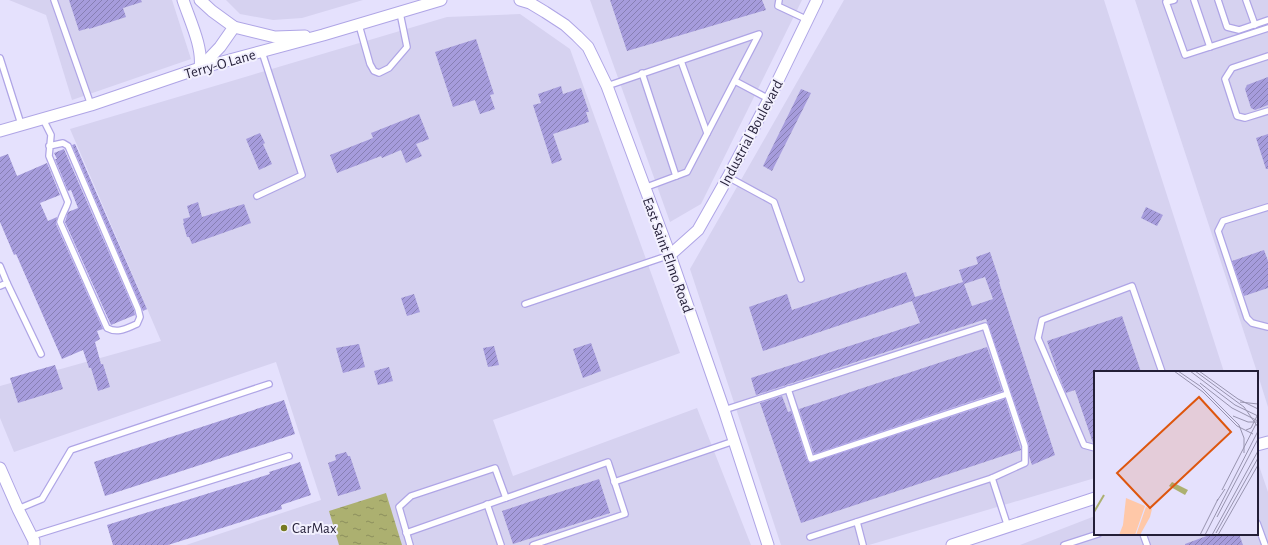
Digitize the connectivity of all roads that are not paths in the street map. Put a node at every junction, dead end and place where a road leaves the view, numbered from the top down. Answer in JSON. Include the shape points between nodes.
{"nodes":[{"id":1,"x":54,"y":0,"type":"edge"},
{"id":2,"x":183,"y":0,"type":"edge"},
{"id":3,"x":200,"y":0,"type":"edge"},
{"id":4,"x":441,"y":0,"type":"edge"},
{"id":5,"x":779,"y":0,"type":"edge"},
{"id":6,"x":817,"y":0,"type":"edge"},
{"id":7,"x":1174,"y":0,"type":"edge"},
{"id":8,"x":1194,"y":0,"type":"edge"},
{"id":9,"x":1218,"y":0,"type":"edge"},
{"id":10,"x":1246,"y":0,"type":"edge"},
{"id":11,"x":527,"y":1,"type":"edge"},
{"id":12,"x":400,"y":13,"type":"junction"},
{"id":13,"x":1268,"y":20,"type":"edge"},
{"id":14,"x":808,"y":21,"type":"junction"},
{"id":15,"x":360,"y":25,"type":"junction"},
{"id":16,"x":1255,"y":25,"type":"junction"},
{"id":17,"x":234,"y":27,"type":"junction"},
{"id":18,"x":1268,"y":28,"type":"edge"},
{"id":19,"x":323,"y":35,"type":"junction"},
{"id":20,"x":1210,"y":47,"type":"junction"},
{"id":21,"x":262,"y":52,"type":"junction"},
{"id":22,"x":1268,"y":56,"type":"edge"},
{"id":23,"x":0,"y":58,"type":"edge"},
{"id":24,"x":681,"y":61,"type":"junction"},
{"id":25,"x":200,"y":68,"type":"junction"},
{"id":26,"x":642,"y":73,"type":"junction"},
{"id":27,"x":735,"y":81,"type":"junction"},
{"id":28,"x":607,"y":86,"type":"junction"},
{"id":29,"x":769,"y":99,"type":"junction"},
{"id":30,"x":92,"y":105,"type":"junction"},
{"id":31,"x":1268,"y":111,"type":"edge"},
{"id":32,"x":43,"y":118,"type":"junction"},
{"id":33,"x":21,"y":124,"type":"junction"},
{"id":34,"x":0,"y":130,"type":"edge"},
{"id":35,"x":707,"y":133,"type":"junction"},
{"id":36,"x":49,"y":146,"type":"junction"},
{"id":37,"x":676,"y":176,"type":"junction"},
{"id":38,"x":728,"y":178,"type":"junction"},
{"id":39,"x":644,"y":188,"type":"junction"},
{"id":40,"x":257,"y":196,"type":"dead end"},
{"id":41,"x":1268,"y":207,"type":"edge"},
{"id":42,"x":670,"y":255,"type":"junction"},
{"id":43,"x":0,"y":266,"type":"edge"},
{"id":44,"x":801,"y":279,"type":"dead end"},
{"id":45,"x":7,"y":284,"type":"junction"},
{"id":46,"x":0,"y":286,"type":"edge"},
{"id":47,"x":525,"y":304,"type":"dead end"},
{"id":48,"x":1268,"y":328,"type":"edge"},
{"id":49,"x":41,"y":354,"type":"dead end"},
{"id":50,"x":1162,"y":371,"type":"edge"},
{"id":51,"x":269,"y":384,"type":"dead end"},
{"id":52,"x":788,"y":389,"type":"junction"},
{"id":53,"x":1007,"y":394,"type":"junction"},
{"id":54,"x":724,"y":410,"type":"junction"},
{"id":55,"x":734,"y":441,"type":"junction"},
{"id":56,"x":1268,"y":442,"type":"edge"},
{"id":57,"x":1258,"y":445,"type":"edge"},
{"id":58,"x":1094,"y":448,"type":"edge"},
{"id":59,"x":289,"y":456,"type":"dead end"},
{"id":60,"x":0,"y":468,"type":"edge"},
{"id":61,"x":992,"y":478,"type":"junction"},
{"id":62,"x":614,"y":482,"type":"junction"},
{"id":63,"x":506,"y":498,"type":"junction"},
{"id":64,"x":1094,"y":498,"type":"edge"},
{"id":65,"x":487,"y":504,"type":"junction"},
{"id":66,"x":18,"y":509,"type":"junction"},
{"id":67,"x":857,"y":522,"type":"junction"},
{"id":68,"x":1258,"y":525,"type":"edge"},
{"id":69,"x":1008,"y":527,"type":"junction"},
{"id":70,"x":406,"y":533,"type":"junction"},
{"id":71,"x":1095,"y":535,"type":"edge"},
{"id":72,"x":1143,"y":535,"type":"edge"},
{"id":73,"x":810,"y":537,"type":"dead end"},
{"id":74,"x":33,"y":540,"type":"edge"},
{"id":75,"x":410,"y":545,"type":"edge"},
{"id":76,"x":501,"y":545,"type":"edge"},
{"id":77,"x":533,"y":545,"type":"edge"},
{"id":78,"x":768,"y":545,"type":"edge"},
{"id":79,"x":863,"y":545,"type":"edge"},
{"id":80,"x":952,"y":545,"type":"edge"},
{"id":81,"x":1064,"y":545,"type":"edge"},
{"id":82,"x":1147,"y":545,"type":"edge"},
{"id":83,"x":1265,"y":545,"type":"edge"}],
"edges":[{"from":1,"to":30,"type":"lane"},
{"from":2,"to":25,"type":"street","via":[[200,50]]},
{"from":3,"to":17,"type":"street"},
{"from":4,"to":12,"type":"street","name":"Terry-O Lane"},
{"from":5,"to":14,"type":"lane","via":[[778,6]]},
{"from":6,"to":14,"type":"street","name":"Industrial Boulevard"},
{"from":7,"to":20,"type":"lane","via":[[1166,2],[1185,55]]},
{"from":8,"to":20,"type":"lane"},
{"from":9,"to":16,"type":"lane","via":[[1227,27],[1239,30]]},
{"from":10,"to":16,"type":"lane"},
{"from":11,"to":28,"type":"street","name":"East Saint Elmo Road","via":[[565,25],[588,47]]},
{"from":12,"to":15,"type":"street","name":"Terry-O Lane"},
{"from":12,"to":15,"type":"lane","via":[[407,48],[389,68],[379,73],[374,71],[370,64]]},
{"from":13,"to":16,"type":"lane"},
{"from":14,"to":29,"type":"street","name":"Industrial Boulevard"},
{"from":15,"to":19,"type":"street","name":"Terry-O Lane"},
{"from":17,"to":19,"type":"street","via":[[275,36]]},
{"from":17,"to":25,"type":"street"},
{"from":18,"to":20,"type":"lane"},
{"from":19,"to":21,"type":"street","name":"Terry-O Lane"},
{"from":21,"to":25,"type":"street","name":"Terry-O Lane"},
{"from":21,"to":40,"type":"lane","via":[[302,175]]},
{"from":22,"to":31,"type":"lane","via":[[1232,68],[1225,79],[1237,116],[1245,118]]},
{"from":23,"to":33,"type":"lane"},
{"from":24,"to":26,"type":"lane"},
{"from":24,"to":27,"type":"lane","via":[[760,34]]},
{"from":24,"to":35,"type":"lane"},
{"from":25,"to":30,"type":"street","name":"Terry-O Lane"},
{"from":26,"to":28,"type":"lane"},
{"from":26,"to":37,"type":"lane"},
{"from":27,"to":29,"type":"lane"},
{"from":27,"to":35,"type":"lane"},
{"from":28,"to":39,"type":"street","name":"East Saint Elmo Road"},
{"from":29,"to":38,"type":"street","name":"Industrial Boulevard"},
{"from":30,"to":32,"type":"street","name":"Terry-O Lane"},
{"from":32,"to":33,"type":"street","name":"Terry-O Lane"},
{"from":32,"to":36,"type":"lane","via":[[51,135]]},
{"from":33,"to":34,"type":"street","name":"Terry-O Lane"},
{"from":35,"to":37,"type":"lane","via":[[687,172]]},
{"from":36,"to":36,"type":"lane","via":[[49,156],[68,202],[60,222],[108,328],[119,331],[137,324],[140,317],[138,309],[68,146],[63,143]]},
{"from":37,"to":39,"type":"lane"},
{"from":38,"to":42,"type":"street","name":"Industrial Boulevard","via":[[698,230]]},
{"from":38,"to":44,"type":"lane","via":[[774,202]]},
{"from":39,"to":42,"type":"street","name":"East Saint Elmo Road"},
{"from":41,"to":48,"type":"lane","via":[[1223,221],[1218,231],[1247,318],[1252,323]]},
{"from":42,"to":47,"type":"lane"},
{"from":42,"to":54,"type":"street","name":"East Saint Elmo Road"},
{"from":43,"to":45,"type":"lane"},
{"from":45,"to":46,"type":"lane"},
{"from":45,"to":49,"type":"lane"},
{"from":50,"to":58,"type":"lane","via":[[1132,286],[1042,320],[1038,338],[1084,445]]},
{"from":51,"to":66,"type":"lane","via":[[71,450],[42,499]]},
{"from":52,"to":53,"type":"lane","via":[[985,326]]},
{"from":52,"to":53,"type":"lane","via":[[811,459]]},
{"from":52,"to":54,"type":"lane"},
{"from":53,"to":61,"type":"lane","via":[[1025,446],[1025,463]]},
{"from":54,"to":55,"type":"street","name":"East Saint Elmo Road"},
{"from":55,"to":62,"type":"lane"},
{"from":55,"to":78,"type":"street","name":"East Saint Elmo Road"},
{"from":56,"to":57,"type":"street"},
{"from":59,"to":74,"type":"lane"},
{"from":60,"to":66,"type":"street"},
{"from":61,"to":67,"type":"lane"},
{"from":61,"to":69,"type":"lane"},
{"from":62,"to":63,"type":"lane","via":[[608,462]]},
{"from":62,"to":77,"type":"lane","via":[[625,514]]},
{"from":63,"to":65,"type":"lane"},
{"from":63,"to":70,"type":"lane","via":[[495,468],[411,496],[399,507]]},
{"from":64,"to":69,"type":"street"},
{"from":65,"to":70,"type":"lane"},
{"from":65,"to":76,"type":"lane"},
{"from":66,"to":74,"type":"street"},
{"from":67,"to":73,"type":"lane"},
{"from":67,"to":79,"type":"lane"},
{"from":68,"to":83,"type":"lane"},
{"from":69,"to":80,"type":"street"},
{"from":70,"to":75,"type":"lane"},
{"from":71,"to":81,"type":"lane"},
{"from":72,"to":82,"type":"lane"}]}
